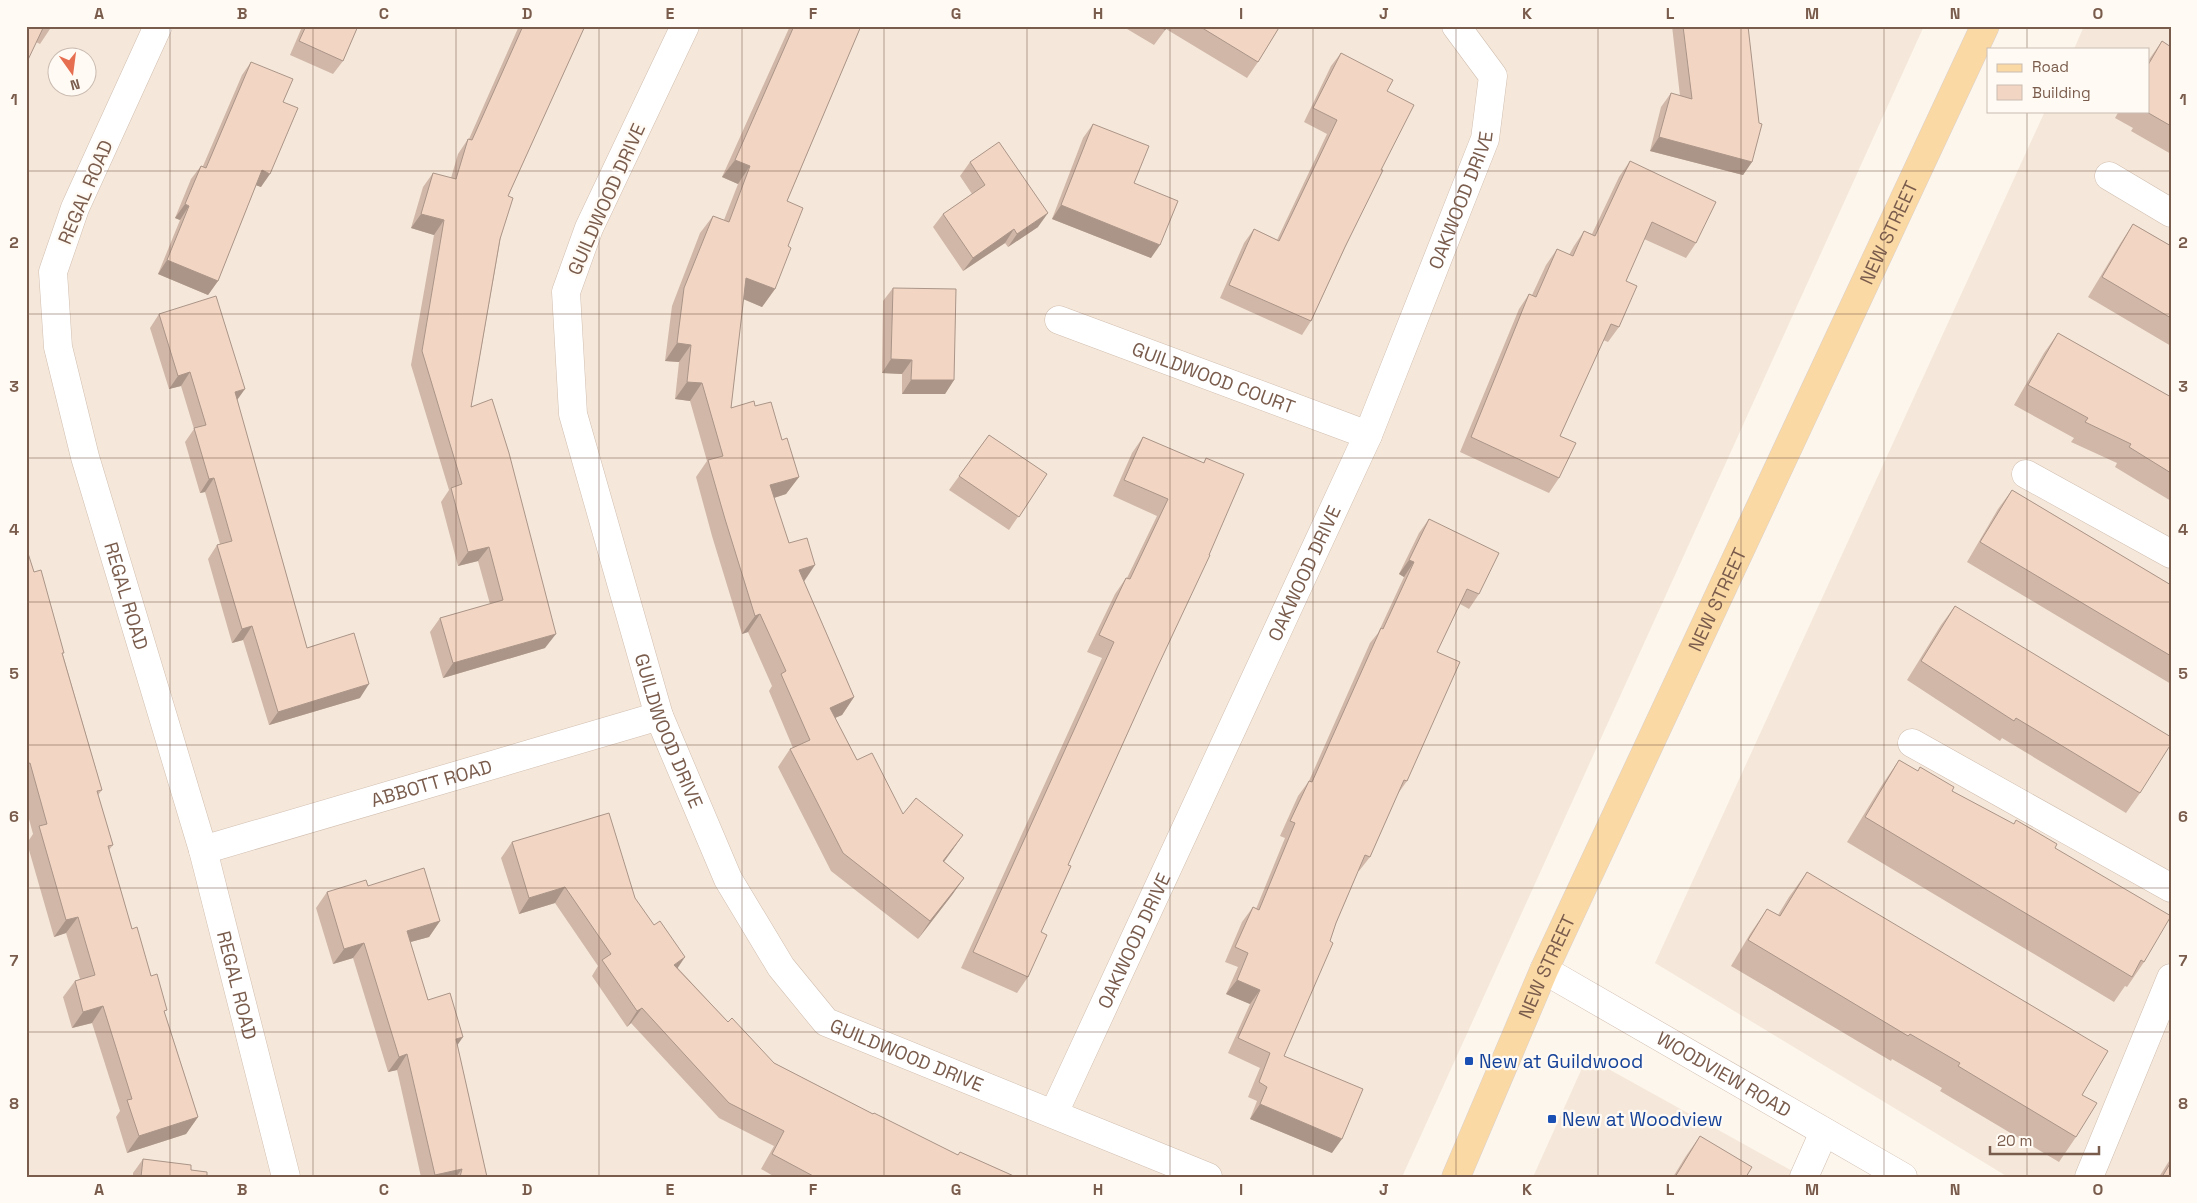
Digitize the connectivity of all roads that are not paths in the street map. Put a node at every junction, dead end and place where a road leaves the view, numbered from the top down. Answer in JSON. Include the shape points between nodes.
{"nodes":[{"id":1,"x":158,"y":26,"type":"edge"},
{"id":2,"x":685,"y":26,"type":"edge"},
{"id":3,"x":1456,"y":26,"type":"edge"},
{"id":4,"x":1985,"y":26,"type":"edge"},
{"id":5,"x":2109,"y":176,"type":"dead end"},
{"id":6,"x":2171,"y":213,"type":"edge"},
{"id":7,"x":1059,"y":320,"type":"dead end"},
{"id":8,"x":1368,"y":435,"type":"junction"},
{"id":9,"x":2026,"y":474,"type":"dead end"},
{"id":10,"x":2171,"y":554,"type":"edge"},
{"id":11,"x":660,"y":716,"type":"junction"},
{"id":12,"x":1912,"y":743,"type":"dead end"},
{"id":13,"x":203,"y":850,"type":"junction"},
{"id":14,"x":2171,"y":888,"type":"edge"},
{"id":15,"x":1544,"y":970,"type":"junction"},
{"id":16,"x":2171,"y":978,"type":"edge"},
{"id":17,"x":1054,"y":1113,"type":"junction"},
{"id":18,"x":1824,"y":1132,"type":"junction"},
{"id":19,"x":286,"y":1177,"type":"edge"},
{"id":20,"x":1208,"y":1177,"type":"edge"},
{"id":21,"x":1456,"y":1177,"type":"edge"},
{"id":22,"x":1804,"y":1177,"type":"edge"},
{"id":23,"x":1903,"y":1177,"type":"edge"},
{"id":24,"x":2089,"y":1177,"type":"edge"}],
"edges":[{"from":1,"to":13,"type":"street","name":"REGAL ROAD","via":[[75,208],[53,272],[58,347],[85,458]]},
{"from":2,"to":11,"type":"street","name":"GUILDWOOD DRIVE","via":[[589,228],[566,292],[573,414]]},
{"from":3,"to":8,"type":"street","name":"OAKWOOD DRIVE","via":[[1493,76],[1485,139]]},
{"from":4,"to":15,"type":"main road","name":"NEW STREET"},
{"from":5,"to":6,"type":"street"},
{"from":7,"to":8,"type":"street","name":"GUILDWOOD COURT"},
{"from":8,"to":17,"type":"street","name":"OAKWOOD DRIVE"},
{"from":9,"to":10,"type":"street"},
{"from":11,"to":13,"type":"street","name":"ABBOTT ROAD"},
{"from":11,"to":17,"type":"street","name":"GUILDWOOD DRIVE","via":[[728,879],[781,967],[826,1022]]},
{"from":12,"to":14,"type":"street"},
{"from":13,"to":19,"type":"street","name":"REGAL ROAD"},
{"from":15,"to":18,"type":"street","name":"WOODVIEW ROAD"},
{"from":15,"to":21,"type":"main road","name":"NEW STREET"},
{"from":16,"to":24,"type":"street"},
{"from":17,"to":20,"type":"street","name":"GUILDWOOD DRIVE"},
{"from":18,"to":22,"type":"street"},
{"from":18,"to":23,"type":"street","name":"WOODVIEW ROAD"}]}
